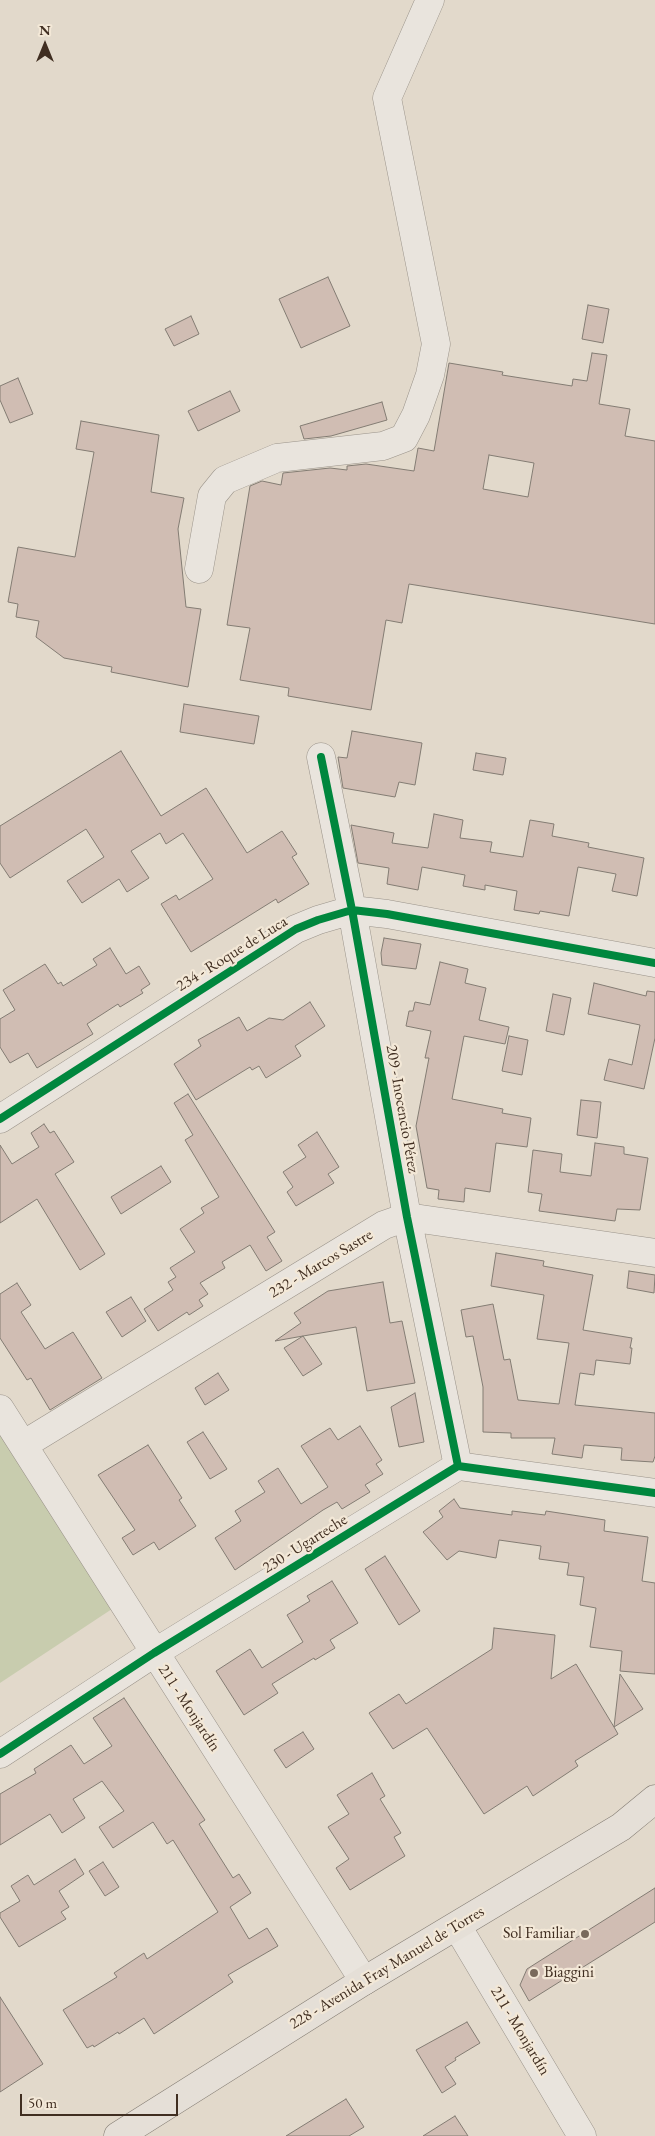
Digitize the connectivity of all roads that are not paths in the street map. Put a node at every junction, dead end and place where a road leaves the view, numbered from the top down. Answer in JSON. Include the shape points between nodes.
{"nodes":[{"id":1,"x":430,"y":0,"type":"edge"},
{"id":2,"x":199,"y":569,"type":"dead end"},
{"id":3,"x":321,"y":757,"type":"dead end"},
{"id":4,"x":352,"y":910,"type":"junction"},
{"id":5,"x":655,"y":963,"type":"edge"},
{"id":6,"x":0,"y":1119,"type":"edge"},
{"id":7,"x":408,"y":1217,"type":"junction"},
{"id":8,"x":655,"y":1253,"type":"edge"},
{"id":9,"x":0,"y":1409,"type":"edge"},
{"id":10,"x":23,"y":1444,"type":"junction"},
{"id":11,"x":458,"y":1466,"type":"junction"},
{"id":12,"x":655,"y":1493,"type":"edge"},
{"id":13,"x":154,"y":1653,"type":"junction"},
{"id":14,"x":0,"y":1754,"type":"edge"},
{"id":15,"x":655,"y":1799,"type":"edge"},
{"id":16,"x":457,"y":1926,"type":"junction"},
{"id":17,"x":364,"y":1981,"type":"junction"},
{"id":18,"x":118,"y":2136,"type":"edge"},
{"id":19,"x":582,"y":2136,"type":"edge"}],
"edges":[{"from":1,"to":2,"type":"street","via":[[387,98],[436,344],[430,375],[416,415],[404,438],[383,446],[277,458],[225,480],[212,496]]},
{"from":3,"to":4,"type":"street","name":"209 - Inocencio Pérez"},
{"from":4,"to":5,"type":"street","name":"234 - Roque de Luca"},
{"from":4,"to":6,"type":"street","name":"234 - Roque de Luca","via":[[296,929]]},
{"from":4,"to":7,"type":"street","name":"209 - Inocencio Pérez"},
{"from":7,"to":8,"type":"street"},
{"from":7,"to":10,"type":"street","name":"232 - Marcos Sastre","via":[[376,1230]]},
{"from":7,"to":11,"type":"street","name":"209 - Inocencio Pérez"},
{"from":9,"to":10,"type":"street","name":"211 - Monjardín"},
{"from":10,"to":13,"type":"street","name":"211 - Monjardín"},
{"from":11,"to":12,"type":"street"},
{"from":11,"to":13,"type":"street","name":"230 - Ugarteche"},
{"from":13,"to":14,"type":"street","name":"230 - Ugarteche"},
{"from":13,"to":17,"type":"street","name":"211 - Monjardín"},
{"from":15,"to":16,"type":"main road","name":"228 - Avenida Fray Manuel de Torres","via":[[621,1827]]},
{"from":16,"to":17,"type":"main road","name":"228 - Avenida Fray Manuel de Torres"},
{"from":16,"to":19,"type":"street","name":"211 - Monjardín"},
{"from":17,"to":18,"type":"main road","name":"228 - Avenida Fray Manuel de Torres"}]}
